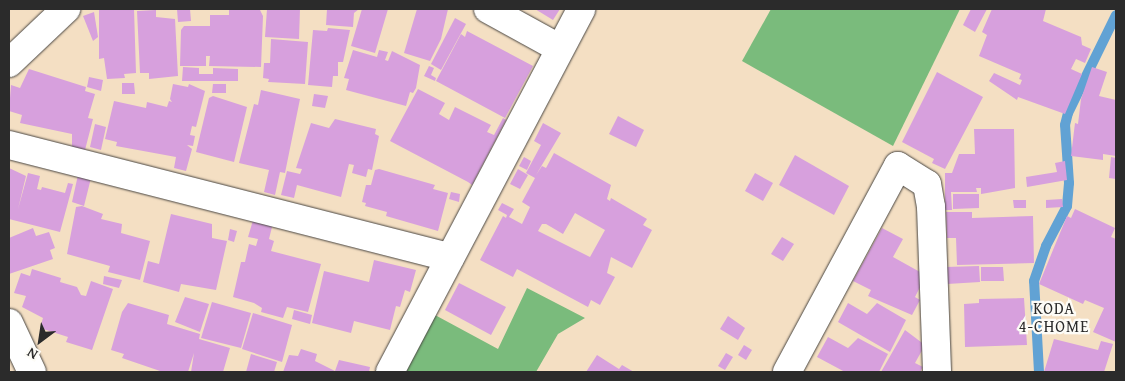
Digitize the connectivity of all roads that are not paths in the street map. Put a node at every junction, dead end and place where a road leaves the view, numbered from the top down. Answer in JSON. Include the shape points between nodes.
{"nodes":[{"id":1,"x":66,"y":9,"type":"edge"},
{"id":2,"x":488,"y":9,"type":"edge"},
{"id":3,"x":581,"y":9,"type":"edge"},
{"id":4,"x":559,"y":48,"type":"junction"},
{"id":5,"x":9,"y":63,"type":"edge"},
{"id":6,"x":9,"y":145,"type":"edge"},
{"id":7,"x":450,"y":257,"type":"junction"},
{"id":8,"x":9,"y":323,"type":"edge"},
{"id":9,"x":31,"y":371,"type":"edge"},
{"id":10,"x":390,"y":372,"type":"edge"},
{"id":11,"x":787,"y":372,"type":"edge"},
{"id":12,"x":937,"y":372,"type":"edge"}],
"edges":[{"from":1,"to":5,"type":"street"},
{"from":2,"to":4,"type":"street"},
{"from":3,"to":4,"type":"street"},
{"from":4,"to":7,"type":"street"},
{"from":6,"to":7,"type":"street"},
{"from":7,"to":10,"type":"street"},
{"from":8,"to":9,"type":"street"},
{"from":11,"to":12,"type":"street","via":[[898,166],[927,184],[931,207]]}]}
